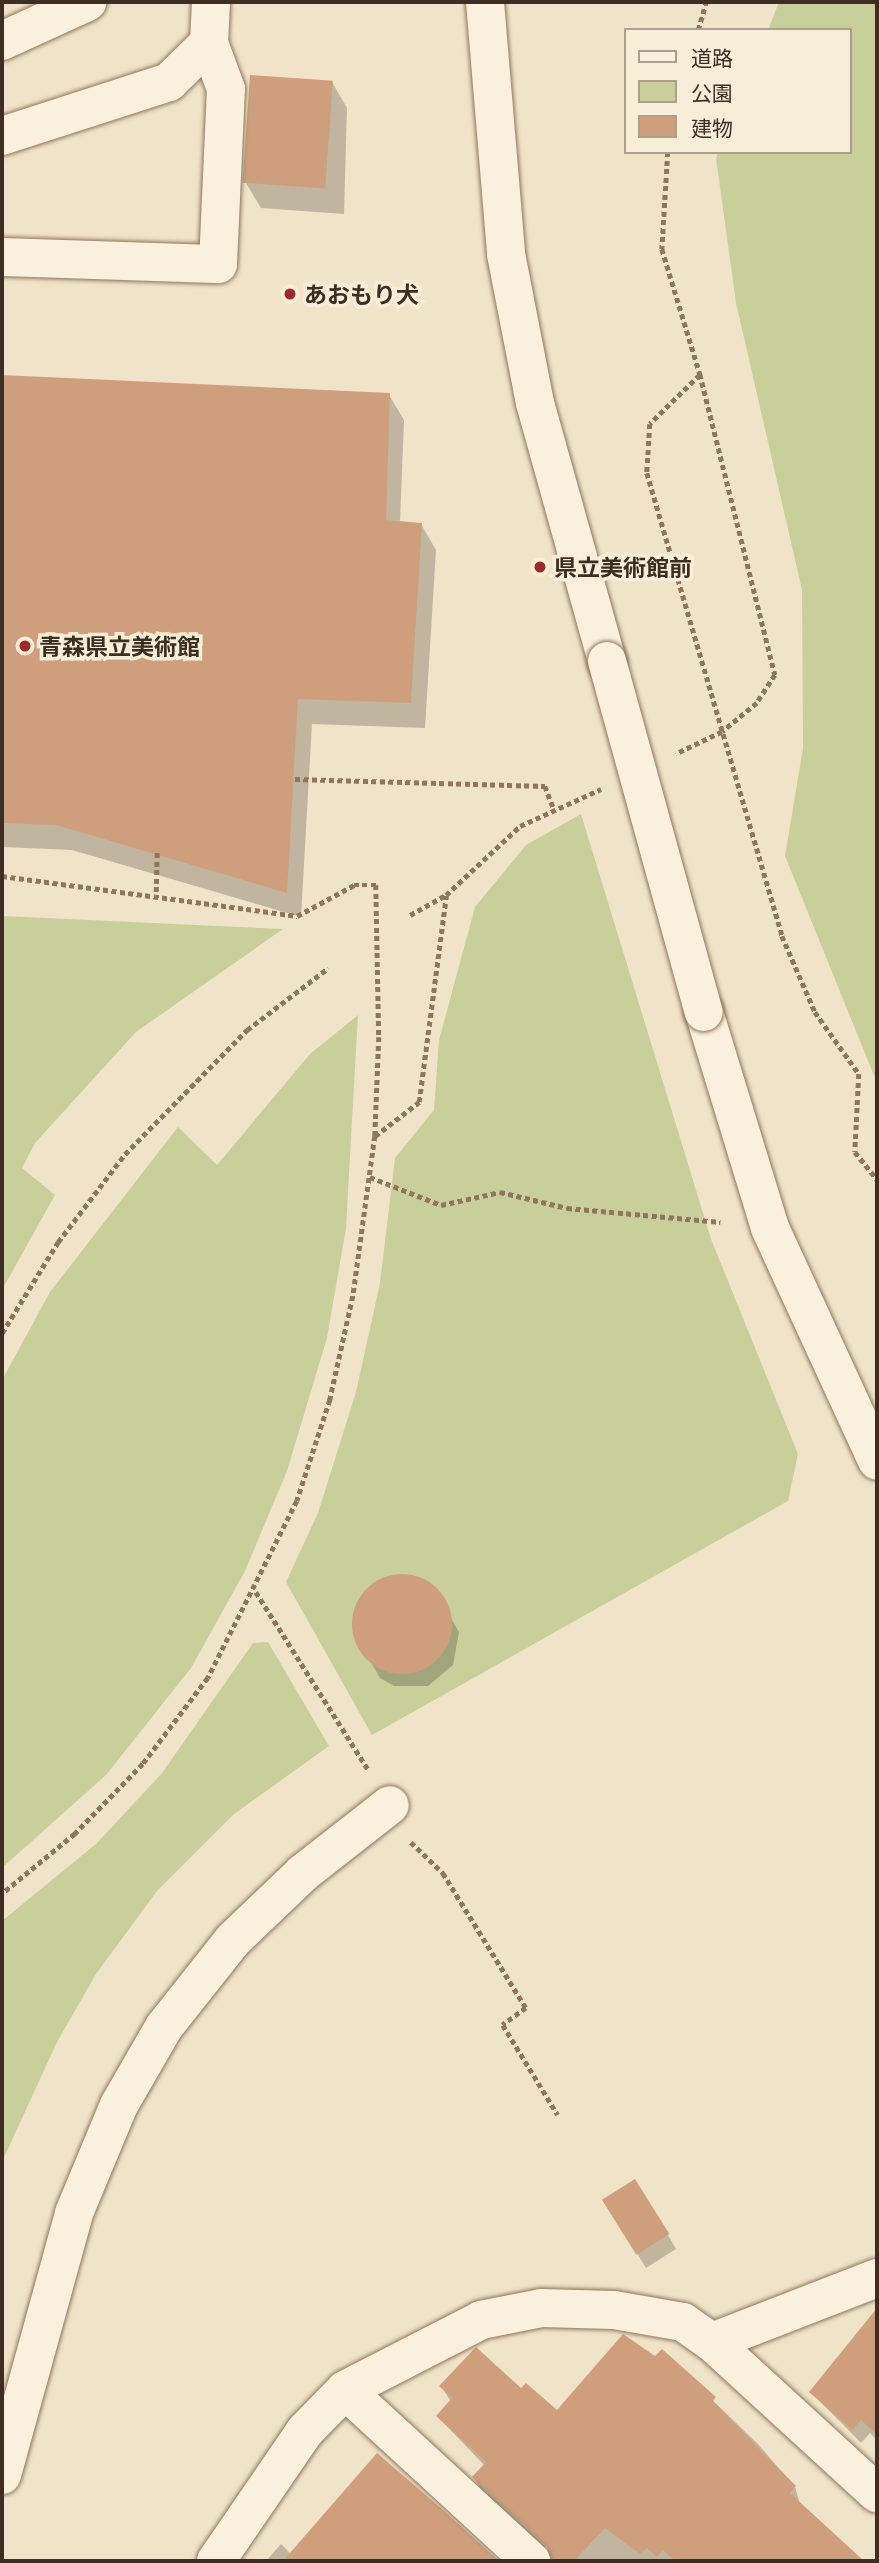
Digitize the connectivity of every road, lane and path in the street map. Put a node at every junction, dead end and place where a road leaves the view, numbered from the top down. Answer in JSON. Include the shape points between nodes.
{"nodes":[{"id":1,"x":87,"y":2,"type":"edge"},
{"id":2,"x":211,"y":2,"type":"edge"},
{"id":3,"x":478,"y":2,"type":"edge"},
{"id":4,"x":485,"y":2,"type":"edge"},
{"id":5,"x":706,"y":2,"type":"edge"},
{"id":6,"x":699,"y":28,"type":"edge"},
{"id":7,"x":2,"y":40,"type":"edge"},
{"id":8,"x":209,"y":43,"type":"junction"},
{"id":9,"x":2,"y":136,"type":"edge"},
{"id":10,"x":667,"y":154,"type":"edge"},
{"id":11,"x":2,"y":257,"type":"edge"},
{"id":12,"x":700,"y":374,"type":"junction"},
{"id":13,"x":722,"y":732,"type":"junction"},
{"id":14,"x":662,"y":760,"type":"dead end"},
{"id":15,"x":295,"y":779,"type":"dead end"},
{"id":16,"x":614,"y":782,"type":"dead end"},
{"id":17,"x":554,"y":810,"type":"junction"},
{"id":18,"x":157,"y":851,"type":"dead end"},
{"id":19,"x":2,"y":876,"type":"edge"},
{"id":20,"x":156,"y":892,"type":"junction"},
{"id":21,"x":446,"y":895,"type":"junction"},
{"id":22,"x":410,"y":915,"type":"dead end"},
{"id":23,"x":328,"y":968,"type":"dead end"},
{"id":24,"x":374,"y":1136,"type":"junction"},
{"id":25,"x":370,"y":1177,"type":"junction"},
{"id":26,"x":877,"y":1179,"type":"edge"},
{"id":27,"x":720,"y":1222,"type":"dead end"},
{"id":28,"x":2,"y":1333,"type":"edge"},
{"id":29,"x":877,"y":1461,"type":"edge"},
{"id":30,"x":256,"y":1591,"type":"junction"},
{"id":31,"x":390,"y":1805,"type":"junction"},
{"id":32,"x":2,"y":1894,"type":"edge"},
{"id":33,"x":558,"y":2115,"type":"dead end"},
{"id":34,"x":877,"y":2278,"type":"edge"},
{"id":35,"x":712,"y":2342,"type":"junction"},
{"id":36,"x":345,"y":2390,"type":"junction"},
{"id":37,"x":2,"y":2475,"type":"edge"},
{"id":38,"x":877,"y":2493,"type":"edge"},
{"id":39,"x":216,"y":2561,"type":"edge"},
{"id":40,"x":531,"y":2561,"type":"edge"}],
"edges":[{"from":1,"to":7,"type":"street"},
{"from":2,"to":8,"type":"street"},
{"from":3,"to":4,"type":"street"},
{"from":4,"to":29,"type":"street","bridge":true,"via":[[506,254],[535,403],[704,1013],[770,1228]]},
{"from":5,"to":6,"type":"path"},
{"from":8,"to":9,"type":"street","via":[[169,82]]},
{"from":8,"to":11,"type":"street","via":[[226,89],[218,264]]},
{"from":10,"to":12,"type":"path","via":[[662,249]]},
{"from":12,"to":13,"type":"path","via":[[775,675],[757,703]]},
{"from":12,"to":13,"type":"path","via":[[650,424],[647,473]]},
{"from":13,"to":14,"type":"path"},
{"from":13,"to":26,"type":"path","via":[[782,936],[815,1012],[859,1074],[855,1152]]},
{"from":15,"to":17,"type":"path","via":[[545,786]]},
{"from":16,"to":17,"type":"path"},
{"from":17,"to":21,"type":"path","via":[[520,826]]},
{"from":18,"to":20,"type":"path"},
{"from":19,"to":20,"type":"path"},
{"from":20,"to":24,"type":"path","via":[[297,916],[354,885],[376,885]]},
{"from":21,"to":22,"type":"path"},
{"from":21,"to":24,"type":"path","via":[[419,1102]]},
{"from":23,"to":28,"type":"path","via":[[247,1030],[125,1154],[58,1242]]},
{"from":24,"to":25,"type":"path"},
{"from":25,"to":27,"type":"path","via":[[441,1205],[500,1192],[567,1208]]},
{"from":25,"to":30,"type":"path","via":[[330,1400],[297,1501]]},
{"from":30,"to":31,"type":"path"},
{"from":30,"to":32,"type":"path","via":[[208,1678],[143,1764],[75,1834]]},
{"from":31,"to":33,"type":"path","via":[[415,1849],[443,1872],[526,2008],[503,2025]]},
{"from":31,"to":37,"type":"street","via":[[303,1873],[233,1940],[164,2026],[132,2083],[74,2213]]},
{"from":34,"to":35,"type":"street"},
{"from":35,"to":36,"type":"street","via":[[683,2322],[614,2310],[541,2308],[481,2320]]},
{"from":35,"to":38,"type":"street"},
{"from":36,"to":39,"type":"street","via":[[304,2431]]},
{"from":36,"to":40,"type":"street"}]}
